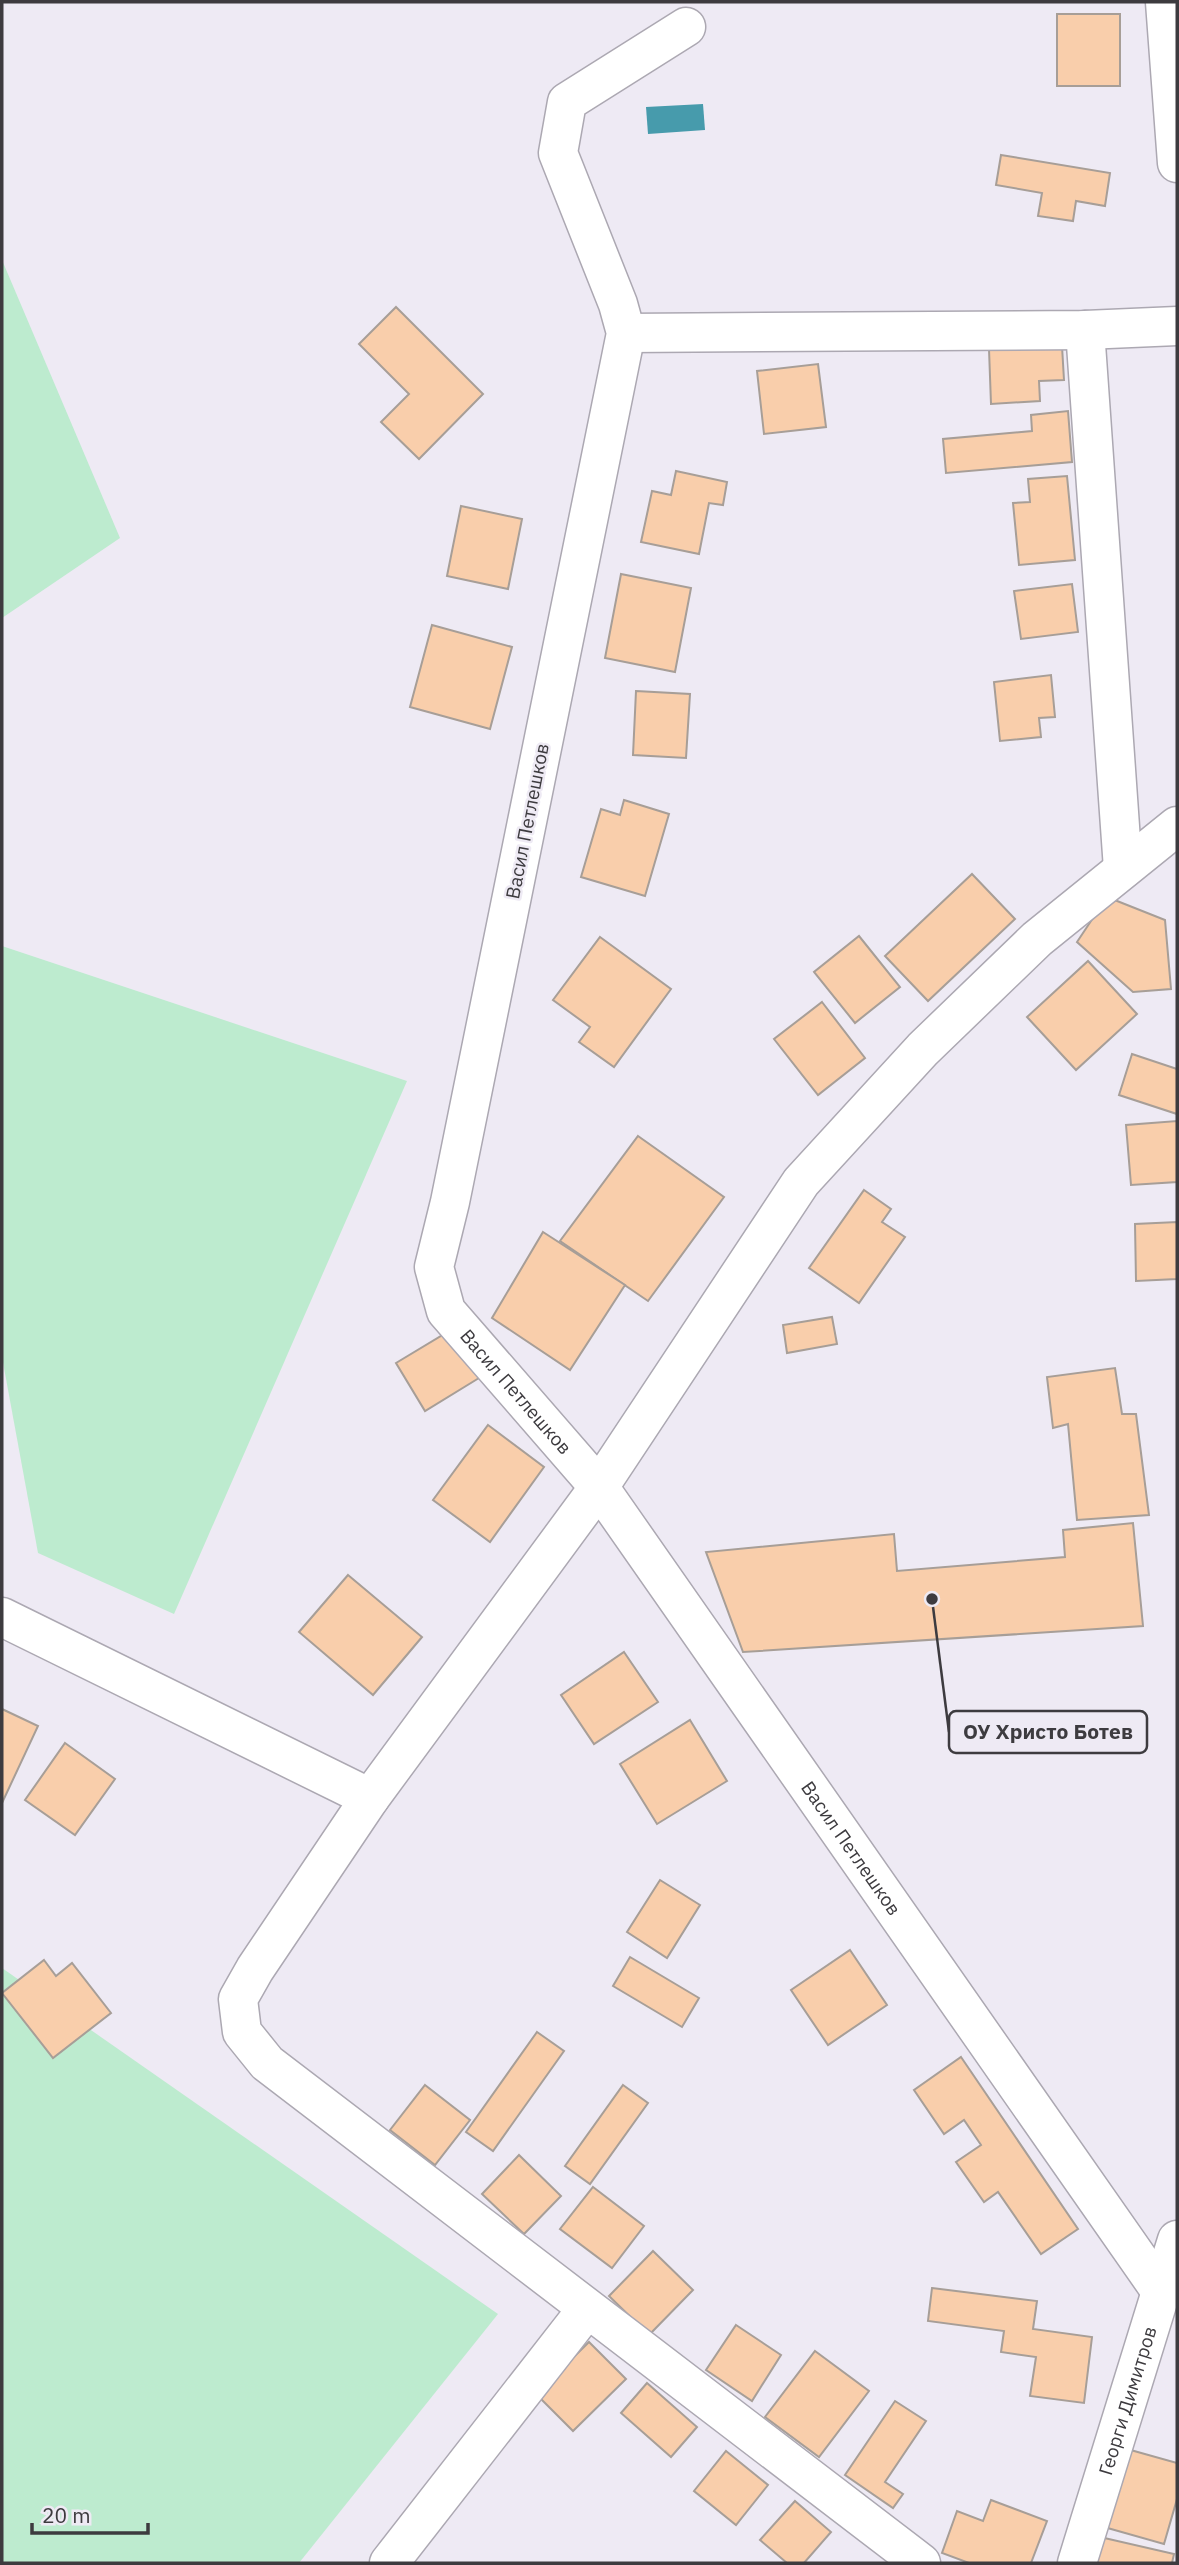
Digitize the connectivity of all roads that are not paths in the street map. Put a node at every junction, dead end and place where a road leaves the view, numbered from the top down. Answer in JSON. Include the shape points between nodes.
{"nodes":[{"id":1,"x":1165,"y":2,"type":"edge"},
{"id":2,"x":686,"y":27,"type":"dead end"},
{"id":3,"x":1177,"y":163,"type":"edge"},
{"id":4,"x":1177,"y":326,"type":"edge"},
{"id":5,"x":1085,"y":330,"type":"junction"},
{"id":6,"x":626,"y":333,"type":"junction"},
{"id":7,"x":1177,"y":826,"type":"edge"},
{"id":8,"x":1123,"y":869,"type":"junction"},
{"id":9,"x":599,"y":1487,"type":"junction"},
{"id":10,"x":2,"y":1617,"type":"edge"},
{"id":11,"x":370,"y":1798,"type":"junction"},
{"id":12,"x":1177,"y":2240,"type":"edge"},
{"id":13,"x":1160,"y":2290,"type":"junction"},
{"id":14,"x":587,"y":2309,"type":"junction"},
{"id":15,"x":389,"y":2563,"type":"edge"},
{"id":16,"x":921,"y":2563,"type":"edge"},
{"id":17,"x":1077,"y":2563,"type":"edge"}],
"edges":[{"from":1,"to":3,"type":"street"},
{"from":2,"to":6,"type":"street","via":[[567,102],[558,153]]},
{"from":4,"to":5,"type":"street"},
{"from":5,"to":6,"type":"street"},
{"from":5,"to":8,"type":"street"},
{"from":6,"to":9,"type":"street","name":"Васил Петлешков","via":[[434,1267],[446,1311]]},
{"from":7,"to":8,"type":"street"},
{"from":8,"to":9,"type":"street","via":[[1037,939],[923,1049],[801,1182]]},
{"from":9,"to":11,"type":"street"},
{"from":9,"to":13,"type":"street","name":"Васил Петлешков"},
{"from":10,"to":11,"type":"street"},
{"from":11,"to":14,"type":"street","via":[[238,1999],[242,2032],[267,2063]]},
{"from":12,"to":13,"type":"street","name":"Георги Димитров"},
{"from":13,"to":17,"type":"street","name":"Георги Димитров"},
{"from":14,"to":15,"type":"street"},
{"from":14,"to":16,"type":"street"}]}
